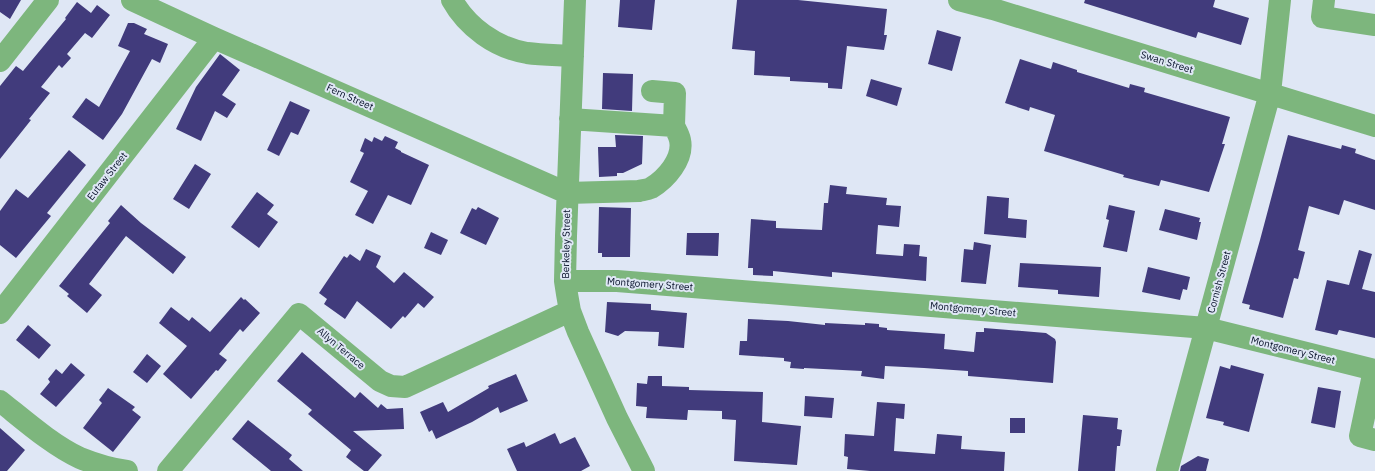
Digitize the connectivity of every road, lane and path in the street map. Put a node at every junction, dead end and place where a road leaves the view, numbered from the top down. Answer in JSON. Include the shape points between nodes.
{"nodes":[{"id":1,"x":48,"y":0,"type":"edge"},
{"id":2,"x":132,"y":0,"type":"edge"},
{"id":3,"x":452,"y":0,"type":"edge"},
{"id":4,"x":575,"y":0,"type":"edge"},
{"id":5,"x":959,"y":0,"type":"edge"},
{"id":6,"x":1280,"y":0,"type":"edge"},
{"id":7,"x":1324,"y":0,"type":"edge"},
{"id":8,"x":1375,"y":25,"type":"edge"},
{"id":9,"x":214,"y":38,"type":"junction"},
{"id":10,"x":573,"y":56,"type":"junction"},
{"id":11,"x":0,"y":61,"type":"edge"},
{"id":12,"x":652,"y":91,"type":"dead end"},
{"id":13,"x":1270,"y":93,"type":"junction"},
{"id":14,"x":570,"y":119,"type":"junction"},
{"id":15,"x":674,"y":126,"type":"junction"},
{"id":16,"x":1375,"y":126,"type":"edge"},
{"id":17,"x":567,"y":193,"type":"junction"},
{"id":18,"x":565,"y":281,"type":"junction"},
{"id":19,"x":570,"y":311,"type":"junction"},
{"id":20,"x":0,"y":314,"type":"edge"},
{"id":21,"x":1206,"y":328,"type":"junction"},
{"id":22,"x":1374,"y":370,"type":"edge"},
{"id":23,"x":0,"y":401,"type":"edge"},
{"id":24,"x":1375,"y":440,"type":"edge"},
{"id":25,"x":86,"y":466,"type":"edge"},
{"id":26,"x":127,"y":471,"type":"edge"},
{"id":27,"x":168,"y":471,"type":"edge"},
{"id":28,"x":644,"y":471,"type":"edge"},
{"id":29,"x":1167,"y":471,"type":"edge"}],
"edges":[{"from":1,"to":11,"type":"street"},
{"from":2,"to":9,"type":"street","name":"Fern Street"},
{"from":3,"to":10,"type":"street","via":[[472,26],[506,48],[526,53]]},
{"from":4,"to":10,"type":"street","name":"Berkeley Street"},
{"from":5,"to":13,"type":"street","name":"Swan Street"},
{"from":6,"to":13,"type":"street","name":"Cornish Street"},
{"from":7,"to":8,"type":"street","via":[[1322,17]]},
{"from":9,"to":17,"type":"street","name":"Fern Street"},
{"from":9,"to":20,"type":"street","name":"Eutaw Street"},
{"from":10,"to":14,"type":"street","name":"Berkeley Street"},
{"from":12,"to":15,"type":"street","via":[[675,93]]},
{"from":13,"to":16,"type":"street","name":"Swan Street"},
{"from":13,"to":21,"type":"street","name":"Cornish Street"},
{"from":14,"to":15,"type":"street"},
{"from":14,"to":17,"type":"street","name":"Berkeley Street"},
{"from":15,"to":17,"type":"street","via":[[680,141],[676,163],[650,188],[639,191]]},
{"from":17,"to":18,"type":"street","name":"Berkeley Street"},
{"from":18,"to":19,"type":"street","name":"Berkeley Street"},
{"from":18,"to":21,"type":"street","name":"Montgomery Street","via":[[617,281]]},
{"from":19,"to":27,"type":"street","name":"Allyn Terrace","via":[[405,387],[391,386],[380,381],[299,314]]},
{"from":19,"to":28,"type":"street","name":"Berkeley Street"},
{"from":21,"to":22,"type":"street","name":"Montgomery Street"},
{"from":21,"to":29,"type":"street","name":"Cornish Street"},
{"from":22,"to":24,"type":"street","via":[[1360,436]]},
{"from":23,"to":25,"type":"street","via":[[46,437],[80,458]]},
{"from":25,"to":26,"type":"street"}]}
